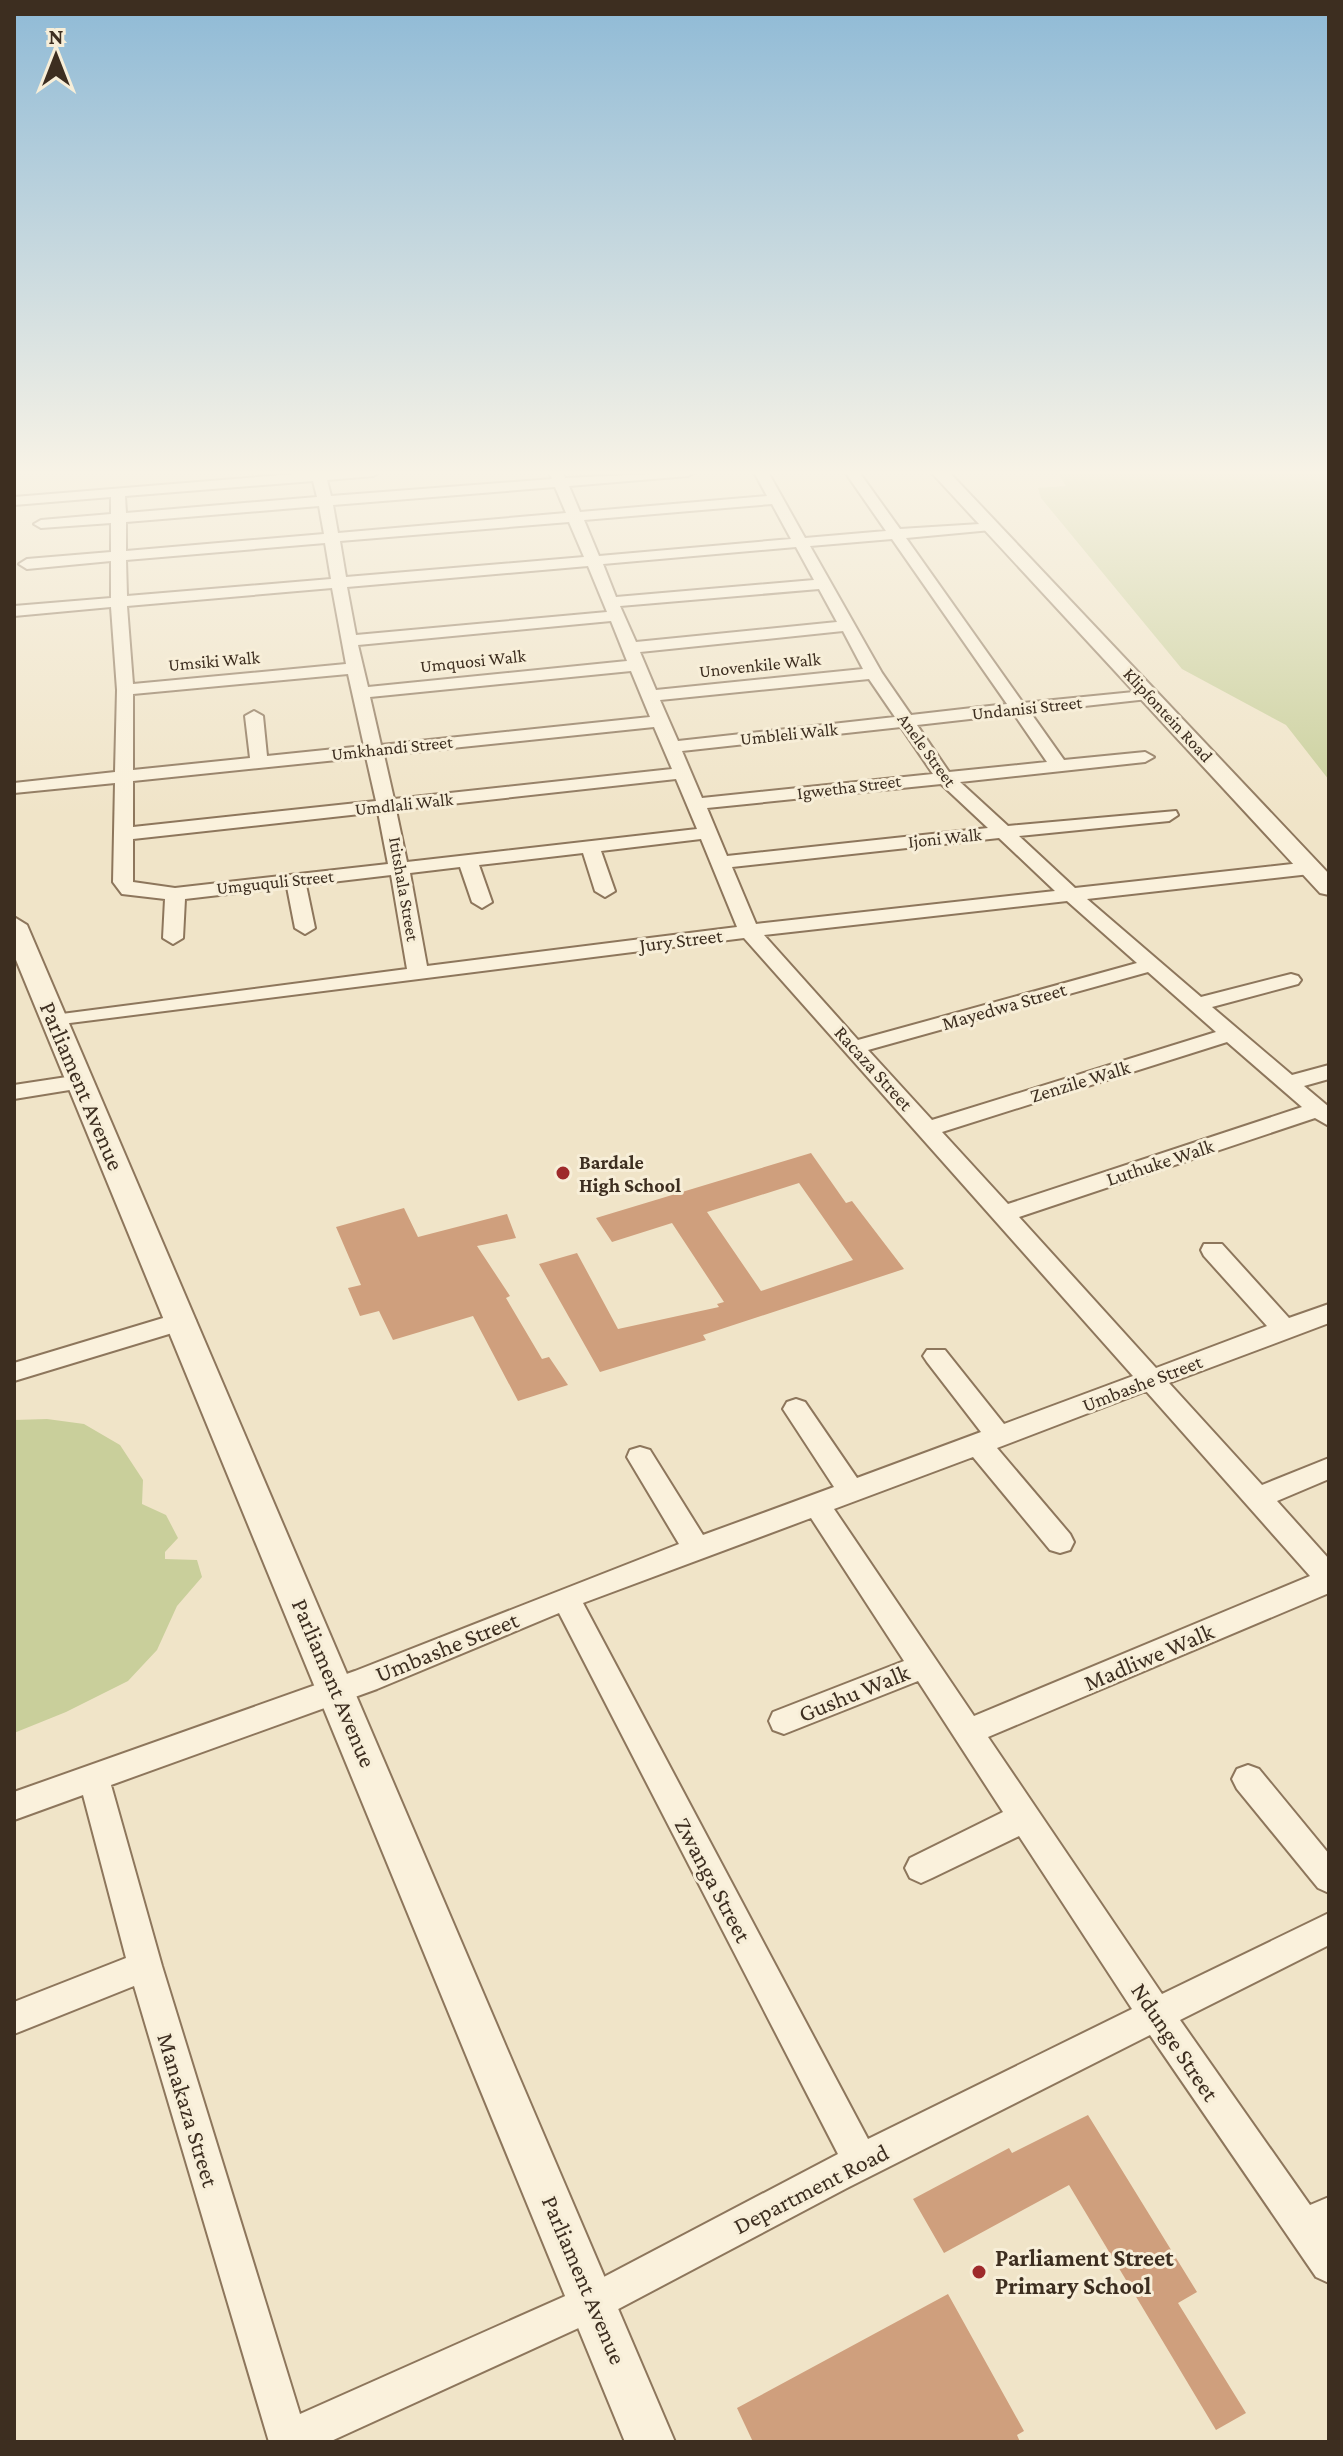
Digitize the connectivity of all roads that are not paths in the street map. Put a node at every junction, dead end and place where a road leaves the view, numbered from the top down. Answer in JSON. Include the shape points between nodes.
{"nodes":[{"id":1,"x":119,"y":587,"type":"edge"},
{"id":2,"x":312,"y":587,"type":"edge"},
{"id":3,"x":341,"y":587,"type":"edge"},
{"id":4,"x":604,"y":587,"type":"edge"},
{"id":5,"x":802,"y":587,"type":"edge"},
{"id":6,"x":826,"y":587,"type":"edge"},
{"id":7,"x":931,"y":587,"type":"edge"},
{"id":8,"x":1048,"y":587,"type":"edge"},
{"id":9,"x":119,"y":604,"type":"junction"},
{"id":10,"x":613,"y":609,"type":"junction"},
{"id":11,"x":14,"y":613,"type":"edge"},
{"id":12,"x":849,"y":626,"type":"junction"},
{"id":13,"x":349,"y":641,"type":"junction"},
{"id":14,"x":630,"y":648,"type":"junction"},
{"id":15,"x":637,"y":665,"type":"junction"},
{"id":16,"x":355,"y":668,"type":"junction"},
{"id":17,"x":874,"y":673,"type":"junction"},
{"id":18,"x":125,"y":690,"type":"junction"},
{"id":19,"x":361,"y":693,"type":"junction"},
{"id":20,"x":1148,"y":694,"type":"junction"},
{"id":21,"x":650,"y":696,"type":"junction"},
{"id":22,"x":1016,"y":709,"type":"junction"},
{"id":23,"x":254,"y":716,"type":"dead end"},
{"id":24,"x":661,"y":721,"type":"junction"},
{"id":25,"x":906,"y":722,"type":"junction"},
{"id":26,"x":672,"y":747,"type":"junction"},
{"id":27,"x":374,"y":749,"type":"junction"},
{"id":28,"x":1145,"y":757,"type":"dead end"},
{"id":29,"x":259,"y":761,"type":"junction"},
{"id":30,"x":1058,"y":764,"type":"junction"},
{"id":31,"x":683,"y":773,"type":"junction"},
{"id":32,"x":123,"y":776,"type":"junction"},
{"id":33,"x":943,"y":776,"type":"junction"},
{"id":34,"x":14,"y":788,"type":"edge"},
{"id":35,"x":696,"y":804,"type":"junction"},
{"id":36,"x":388,"y":806,"type":"junction"},
{"id":37,"x":1169,"y":815,"type":"dead end"},
{"id":38,"x":1004,"y":832,"type":"junction"},
{"id":39,"x":708,"y":833,"type":"junction"},
{"id":40,"x":124,"y":834,"type":"junction"},
{"id":41,"x":590,"y":847,"type":"junction"},
{"id":42,"x":468,"y":861,"type":"junction"},
{"id":43,"x":720,"y":862,"type":"junction"},
{"id":44,"x":402,"y":868,"type":"junction"},
{"id":45,"x":1310,"y":868,"type":"junction"},
{"id":46,"x":295,"y":880,"type":"junction"},
{"id":47,"x":1329,"y":888,"type":"edge"},
{"id":48,"x":605,"y":891,"type":"dead end"},
{"id":49,"x":175,"y":894,"type":"junction"},
{"id":50,"x":1070,"y":894,"type":"junction"},
{"id":51,"x":482,"y":902,"type":"dead end"},
{"id":52,"x":14,"y":925,"type":"edge"},
{"id":53,"x":305,"y":928,"type":"dead end"},
{"id":54,"x":749,"y":931,"type":"junction"},
{"id":55,"x":173,"y":938,"type":"dead end"},
{"id":56,"x":1151,"y":965,"type":"junction"},
{"id":57,"x":418,"y":974,"type":"junction"},
{"id":58,"x":1291,"y":980,"type":"dead end"},
{"id":59,"x":1198,"y":1004,"type":"junction"},
{"id":60,"x":54,"y":1021,"type":"junction"},
{"id":61,"x":1231,"y":1034,"type":"junction"},
{"id":62,"x":856,"y":1047,"type":"junction"},
{"id":63,"x":1329,"y":1072,"type":"edge"},
{"id":64,"x":80,"y":1082,"type":"junction"},
{"id":65,"x":1288,"y":1083,"type":"junction"},
{"id":66,"x":14,"y":1092,"type":"edge"},
{"id":67,"x":1323,"y":1114,"type":"edge"},
{"id":68,"x":928,"y":1129,"type":"junction"},
{"id":69,"x":1004,"y":1214,"type":"junction"},
{"id":70,"x":1213,"y":1250,"type":"dead end"},
{"id":71,"x":1329,"y":1313,"type":"edge"},
{"id":72,"x":183,"y":1321,"type":"junction"},
{"id":73,"x":1285,"y":1330,"type":"junction"},
{"id":74,"x":936,"y":1356,"type":"dead end"},
{"id":75,"x":14,"y":1372,"type":"edge"},
{"id":76,"x":1151,"y":1380,"type":"junction"},
{"id":77,"x":796,"y":1409,"type":"dead end"},
{"id":78,"x":989,"y":1440,"type":"junction"},
{"id":79,"x":640,"y":1457,"type":"dead end"},
{"id":80,"x":1329,"y":1468,"type":"edge"},
{"id":81,"x":852,"y":1492,"type":"junction"},
{"id":82,"x":1257,"y":1498,"type":"junction"},
{"id":83,"x":817,"y":1505,"type":"junction"},
{"id":84,"x":1060,"y":1542,"type":"dead end"},
{"id":85,"x":697,"y":1549,"type":"junction"},
{"id":86,"x":1329,"y":1579,"type":"edge"},
{"id":87,"x":566,"y":1598,"type":"junction"},
{"id":88,"x":924,"y":1666,"type":"junction"},
{"id":89,"x":337,"y":1690,"type":"junction"},
{"id":90,"x":784,"y":1721,"type":"dead end"},
{"id":91,"x":968,"y":1732,"type":"junction"},
{"id":92,"x":93,"y":1776,"type":"junction"},
{"id":93,"x":1248,"y":1779,"type":"dead end"},
{"id":94,"x":14,"y":1806,"type":"edge"},
{"id":95,"x":1025,"y":1817,"type":"junction"},
{"id":96,"x":921,"y":1868,"type":"dead end"},
{"id":97,"x":1329,"y":1878,"type":"edge"},
{"id":98,"x":1329,"y":1928,"type":"edge"},
{"id":99,"x":145,"y":1966,"type":"junction"},
{"id":100,"x":1156,"y":2015,"type":"junction"},
{"id":101,"x":14,"y":2018,"type":"edge"},
{"id":102,"x":861,"y":2162,"type":"junction"},
{"id":103,"x":1317,"y":2222,"type":"edge"},
{"id":104,"x":1329,"y":2264,"type":"edge"},
{"id":105,"x":594,"y":2302,"type":"junction"},
{"id":106,"x":289,"y":2441,"type":"edge"},
{"id":107,"x":650,"y":2442,"type":"edge"}],
"edges":[{"from":1,"to":9,"type":"street","name":"Umguquli Street"},
{"from":2,"to":9,"type":"street"},
{"from":3,"to":13,"type":"street","name":"Ititshala Street"},
{"from":4,"to":10,"type":"street","name":"Racaza Street"},
{"from":5,"to":10,"type":"street"},
{"from":6,"to":12,"type":"street","name":"Anele Street"},
{"from":7,"to":22,"type":"street"},
{"from":8,"to":20,"type":"street","name":"Klipfontein Road"},
{"from":9,"to":11,"type":"street"},
{"from":9,"to":18,"type":"street","name":"Umguquli Street"},
{"from":10,"to":13,"type":"street"},
{"from":10,"to":14,"type":"street","name":"Racaza Street"},
{"from":12,"to":14,"type":"street"},
{"from":12,"to":17,"type":"street","name":"Anele Street"},
{"from":13,"to":16,"type":"street","name":"Ititshala Street"},
{"from":14,"to":15,"type":"street","name":"Racaza Street"},
{"from":15,"to":19,"type":"street","name":"Umquosi Walk"},
{"from":15,"to":21,"type":"street","name":"Racaza Street"},
{"from":16,"to":18,"type":"street","name":"Umsiki Walk"},
{"from":16,"to":19,"type":"street","name":"Ititshala Street"},
{"from":17,"to":21,"type":"street","name":"Unovenkile Walk"},
{"from":17,"to":25,"type":"street","name":"Anele Street"},
{"from":18,"to":32,"type":"street","name":"Umguquli Street"},
{"from":19,"to":27,"type":"street","name":"Ititshala Street"},
{"from":20,"to":22,"type":"street","name":"Undanisi Street"},
{"from":20,"to":45,"type":"street","name":"Klipfontein Road"},
{"from":21,"to":24,"type":"street","name":"Racaza Street"},
{"from":22,"to":25,"type":"street","name":"Undanisi Street"},
{"from":22,"to":30,"type":"street"},
{"from":23,"to":29,"type":"street"},
{"from":24,"to":26,"type":"street","name":"Racaza Street"},
{"from":24,"to":27,"type":"street","name":"Umkhandi Street"},
{"from":25,"to":26,"type":"street","name":"Umbleli Walk"},
{"from":25,"to":33,"type":"street","name":"Anele Street"},
{"from":26,"to":31,"type":"street","name":"Racaza Street"},
{"from":27,"to":29,"type":"street","name":"Umkhandi Street"},
{"from":27,"to":36,"type":"street","name":"Ititshala Street"},
{"from":28,"to":30,"type":"street","name":"Igwetha Street"},
{"from":29,"to":32,"type":"street","name":"Umkhandi Street"},
{"from":30,"to":33,"type":"street","name":"Igwetha Street"},
{"from":31,"to":35,"type":"street","name":"Racaza Street"},
{"from":31,"to":36,"type":"street","name":"Umdlali Walk"},
{"from":32,"to":34,"type":"street","name":"Umkhandi Street"},
{"from":32,"to":40,"type":"street","name":"Umguquli Street"},
{"from":33,"to":35,"type":"street","name":"Igwetha Street"},
{"from":33,"to":38,"type":"street","name":"Anele Street"},
{"from":35,"to":39,"type":"street","name":"Racaza Street"},
{"from":36,"to":40,"type":"street","name":"Umdlali Walk"},
{"from":36,"to":44,"type":"street","name":"Ititshala Street"},
{"from":37,"to":38,"type":"street","name":"Ijoni Walk"},
{"from":38,"to":43,"type":"street","name":"Ijoni Walk"},
{"from":38,"to":50,"type":"street","name":"Anele Street"},
{"from":39,"to":41,"type":"street","name":"Umguquli Street"},
{"from":39,"to":43,"type":"street","name":"Racaza Street"},
{"from":40,"to":49,"type":"street","name":"Umguquli Street","via":[[123,882],[129,890]]},
{"from":41,"to":42,"type":"street","name":"Umguquli Street"},
{"from":41,"to":48,"type":"street"},
{"from":42,"to":44,"type":"street","name":"Umguquli Street"},
{"from":42,"to":51,"type":"street"},
{"from":43,"to":54,"type":"street","name":"Racaza Street"},
{"from":44,"to":46,"type":"street","name":"Umguquli Street"},
{"from":44,"to":57,"type":"street","name":"Ititshala Street"},
{"from":45,"to":47,"type":"street","name":"Klipfontein Road"},
{"from":45,"to":50,"type":"street","name":"Jury Street"},
{"from":46,"to":49,"type":"street","name":"Umguquli Street"},
{"from":46,"to":53,"type":"street"},
{"from":49,"to":55,"type":"street"},
{"from":50,"to":54,"type":"street","name":"Jury Street"},
{"from":50,"to":56,"type":"street","name":"Anele Street"},
{"from":52,"to":60,"type":"street","name":"Parliament Avenue"},
{"from":54,"to":57,"type":"street","name":"Jury Street"},
{"from":54,"to":62,"type":"street","name":"Racaza Street"},
{"from":56,"to":59,"type":"street","name":"Anele Street"},
{"from":56,"to":62,"type":"street","name":"Mayedwa Street"},
{"from":57,"to":60,"type":"street","name":"Jury Street"},
{"from":58,"to":59,"type":"street"},
{"from":59,"to":61,"type":"street","name":"Anele Street"},
{"from":60,"to":64,"type":"street","name":"Parliament Avenue"},
{"from":61,"to":65,"type":"street","name":"Anele Street"},
{"from":61,"to":68,"type":"street","name":"Zenzile Walk"},
{"from":62,"to":68,"type":"street","name":"Racaza Street"},
{"from":63,"to":65,"type":"street"},
{"from":64,"to":66,"type":"street"},
{"from":64,"to":72,"type":"street","name":"Parliament Avenue"},
{"from":65,"to":67,"type":"street","name":"Anele Street"},
{"from":67,"to":69,"type":"street","name":"Luthuke Walk"},
{"from":68,"to":69,"type":"street","name":"Racaza Street"},
{"from":69,"to":76,"type":"street","name":"Racaza Street"},
{"from":70,"to":73,"type":"street"},
{"from":71,"to":73,"type":"street","name":"Umbashe Street"},
{"from":72,"to":75,"type":"street"},
{"from":72,"to":89,"type":"street","name":"Parliament Avenue"},
{"from":73,"to":76,"type":"street","name":"Umbashe Street"},
{"from":74,"to":78,"type":"street"},
{"from":76,"to":78,"type":"street","name":"Umbashe Street"},
{"from":76,"to":82,"type":"street","name":"Racaza Street"},
{"from":77,"to":81,"type":"street"},
{"from":78,"to":81,"type":"street","name":"Umbashe Street"},
{"from":78,"to":84,"type":"street"},
{"from":79,"to":85,"type":"street"},
{"from":80,"to":82,"type":"street"},
{"from":81,"to":83,"type":"street","name":"Umbashe Street"},
{"from":82,"to":86,"type":"street","name":"Racaza Street"},
{"from":83,"to":85,"type":"street","name":"Umbashe Street"},
{"from":83,"to":88,"type":"street","name":"Ndunge Street"},
{"from":85,"to":87,"type":"street","name":"Umbashe Street"},
{"from":86,"to":91,"type":"street","name":"Madliwe Walk"},
{"from":87,"to":89,"type":"street","name":"Umbashe Street"},
{"from":87,"to":102,"type":"street","name":"Zwanga Street"},
{"from":88,"to":90,"type":"street","name":"Gushu Walk"},
{"from":88,"to":91,"type":"street","name":"Ndunge Street"},
{"from":89,"to":92,"type":"street","name":"Umbashe Street"},
{"from":89,"to":105,"type":"street","name":"Parliament Avenue"},
{"from":91,"to":95,"type":"street","name":"Ndunge Street"},
{"from":92,"to":94,"type":"street","name":"Umbashe Street"},
{"from":92,"to":99,"type":"street","name":"Manakaza Street"},
{"from":93,"to":97,"type":"street"},
{"from":95,"to":96,"type":"street"},
{"from":95,"to":100,"type":"street","name":"Ndunge Street"},
{"from":98,"to":100,"type":"street","name":"Department Road"},
{"from":99,"to":101,"type":"street"},
{"from":99,"to":106,"type":"street","name":"Manakaza Street"},
{"from":100,"to":102,"type":"street","name":"Department Road"},
{"from":100,"to":103,"type":"street","name":"Ndunge Street"},
{"from":102,"to":105,"type":"street","name":"Department Road"},
{"from":103,"to":104,"type":"street","name":"Ndunge Street"},
{"from":105,"to":106,"type":"street","name":"Department Road"},
{"from":105,"to":107,"type":"street","name":"Parliament Avenue"}]}
